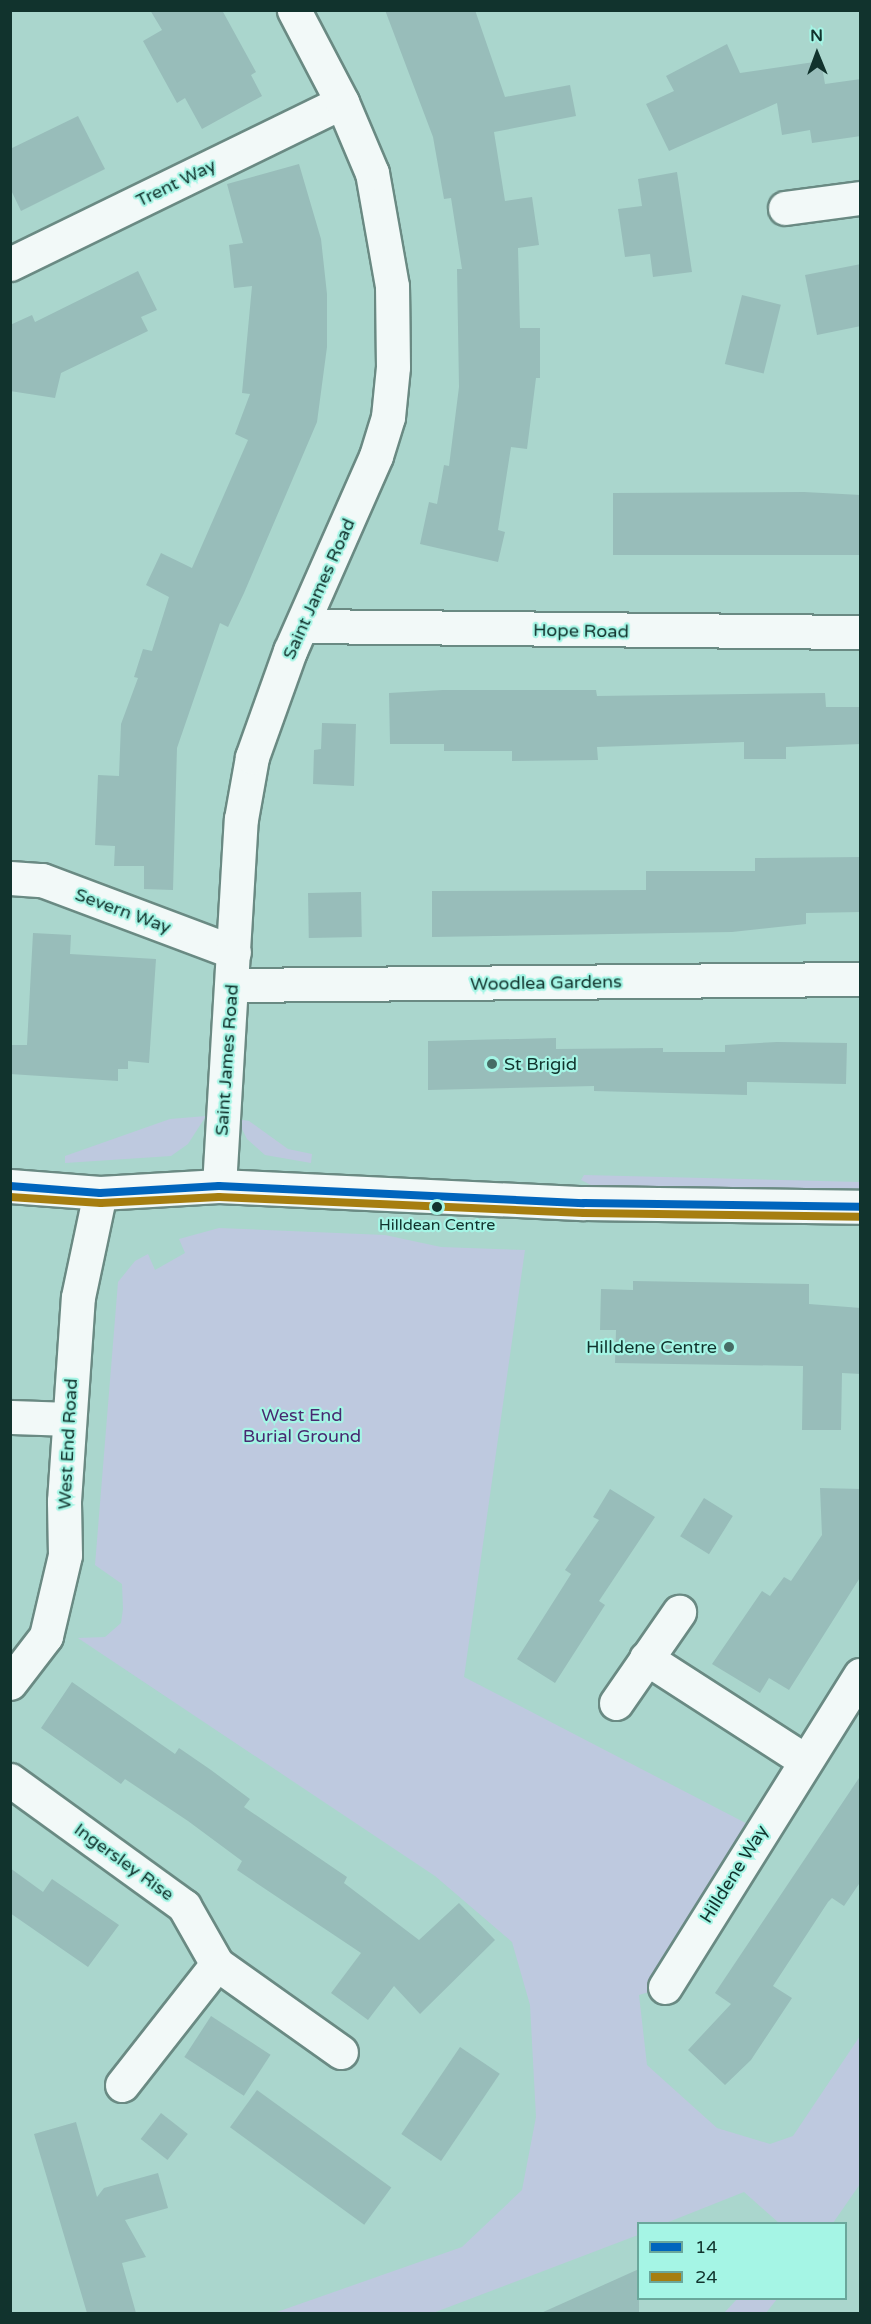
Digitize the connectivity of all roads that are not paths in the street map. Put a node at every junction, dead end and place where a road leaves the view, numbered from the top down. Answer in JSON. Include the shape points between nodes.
{"nodes":[{"id":1,"x":294,"y":10,"type":"edge"},
{"id":2,"x":342,"y":102,"type":"junction"},
{"id":3,"x":861,"y":198,"type":"edge"},
{"id":4,"x":785,"y":208,"type":"dead end"},
{"id":5,"x":10,"y":264,"type":"edge"},
{"id":6,"x":302,"y":626,"type":"junction"},
{"id":7,"x":861,"y":632,"type":"edge"},
{"id":8,"x":10,"y":878,"type":"edge"},
{"id":9,"x":234,"y":952,"type":"junction"},
{"id":10,"x":861,"y":979,"type":"edge"},
{"id":11,"x":232,"y":986,"type":"junction"},
{"id":12,"x":10,"y":1186,"type":"edge"},
{"id":13,"x":219,"y":1186,"type":"junction"},
{"id":14,"x":100,"y":1193,"type":"junction"},
{"id":15,"x":861,"y":1207,"type":"edge"},
{"id":16,"x":10,"y":1417,"type":"edge"},
{"id":17,"x":68,"y":1419,"type":"junction"},
{"id":18,"x":679,"y":1611,"type":"dead end"},
{"id":19,"x":646,"y":1658,"type":"junction"},
{"id":20,"x":861,"y":1675,"type":"edge"},
{"id":21,"x":10,"y":1683,"type":"edge"},
{"id":22,"x":616,"y":1703,"type":"dead end"},
{"id":23,"x":804,"y":1761,"type":"junction"},
{"id":24,"x":10,"y":1780,"type":"edge"},
{"id":25,"x":216,"y":1964,"type":"junction"},
{"id":26,"x":665,"y":1988,"type":"dead end"},
{"id":27,"x":341,"y":2052,"type":"dead end"},
{"id":28,"x":122,"y":2085,"type":"dead end"}],
"edges":[{"from":1,"to":2,"type":"street","name":"Saint James Road"},
{"from":2,"to":5,"type":"street","name":"Trent Way"},
{"from":2,"to":6,"type":"street","name":"Saint James Road","via":[[372,173],[383,225],[392,286],[393,367],[388,417],[376,456]]},
{"from":3,"to":4,"type":"street"},
{"from":6,"to":7,"type":"street","name":"Hope Road"},
{"from":6,"to":9,"type":"street","name":"Saint James Road","via":[[252,758],[241,819]]},
{"from":8,"to":9,"type":"street","name":"Severn Way","via":[[42,880]]},
{"from":9,"to":11,"type":"street","name":"Saint James Road"},
{"from":10,"to":11,"type":"street","name":"Woodlea Gardens"},
{"from":11,"to":13,"type":"street","name":"Saint James Road"},
{"from":12,"to":14,"type":"street"},
{"from":13,"to":14,"type":"street"},
{"from":13,"to":15,"type":"street","via":[[584,1203]]},
{"from":14,"to":17,"type":"street","name":"West End Road","via":[[78,1297]]},
{"from":16,"to":17,"type":"street"},
{"from":17,"to":21,"type":"street","name":"West End Road","via":[[65,1555],[46,1636]]},
{"from":18,"to":19,"type":"street"},
{"from":19,"to":22,"type":"street"},
{"from":19,"to":23,"type":"street"},
{"from":20,"to":23,"type":"street","name":"Hilldene Way"},
{"from":23,"to":26,"type":"street","name":"Hilldene Way"},
{"from":24,"to":25,"type":"street","name":"Ingersley Rise","via":[[184,1906]]},
{"from":25,"to":27,"type":"street","name":"Ingersley Rise"},
{"from":25,"to":28,"type":"street"}]}
